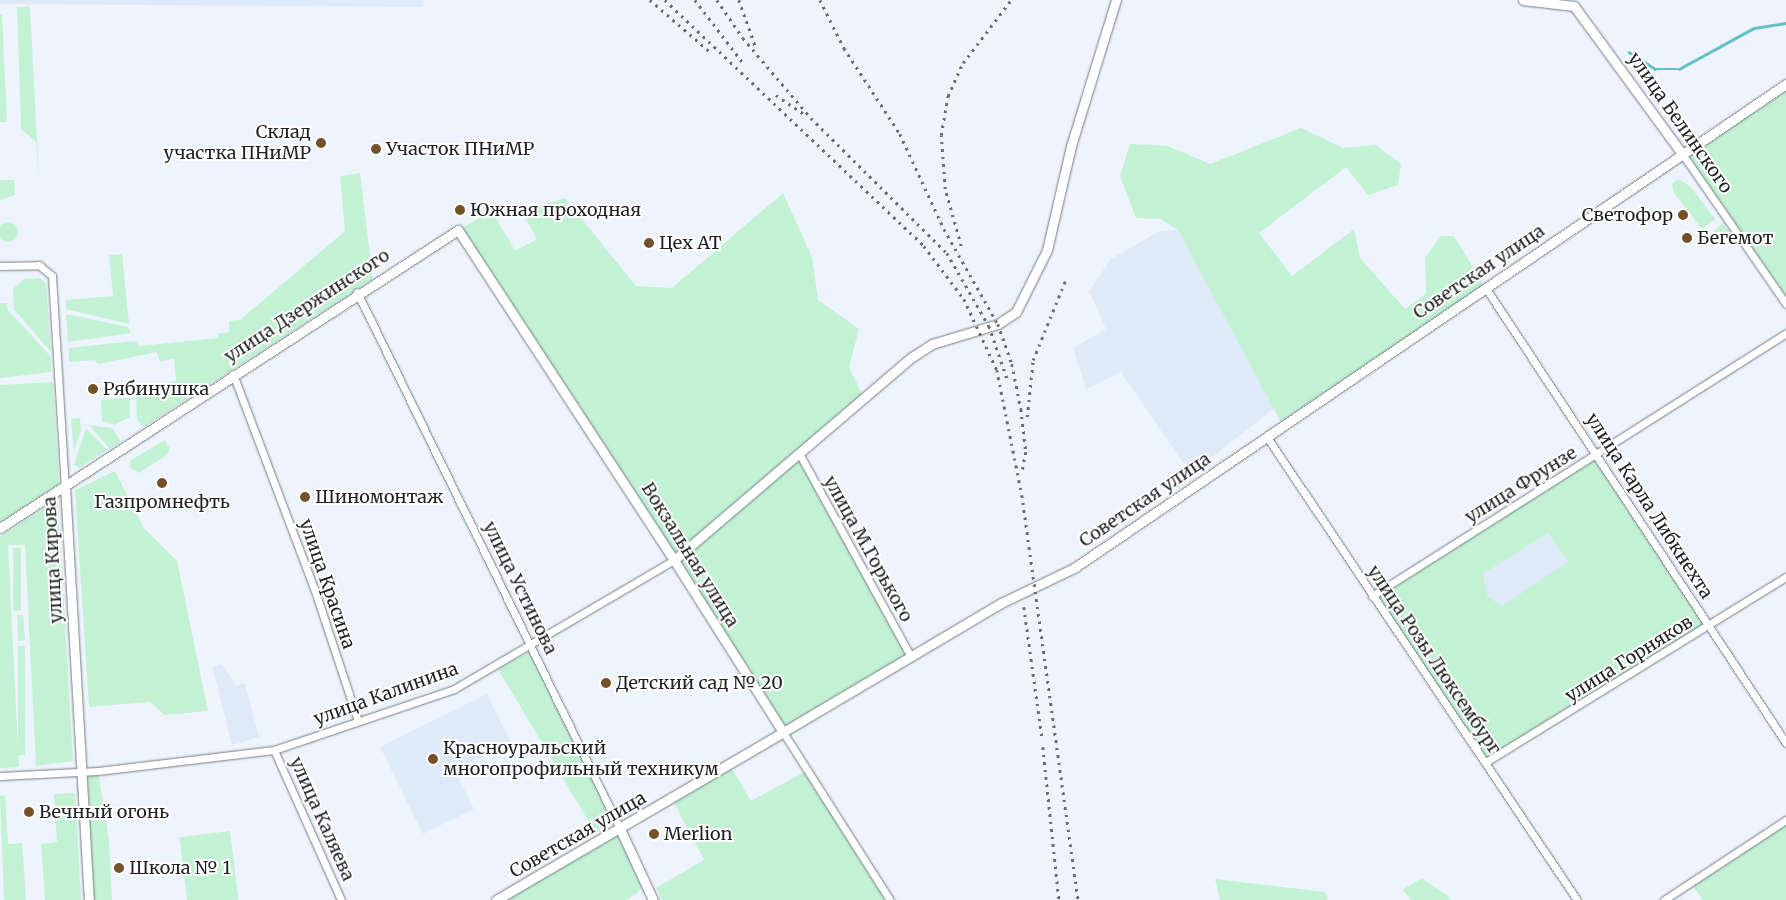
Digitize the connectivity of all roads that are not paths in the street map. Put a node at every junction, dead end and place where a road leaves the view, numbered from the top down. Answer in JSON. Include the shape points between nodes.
{"nodes":[{"id":1,"x":1116,"y":0,"type":"edge"},
{"id":2,"x":1523,"y":0,"type":"edge"},
{"id":3,"x":1573,"y":2,"type":"edge"},
{"id":4,"x":1786,"y":84,"type":"edge"},
{"id":5,"x":1683,"y":156,"type":"junction"},
{"id":6,"x":458,"y":230,"type":"joint"},
{"id":7,"x":0,"y":266,"type":"edge"},
{"id":8,"x":1485,"y":287,"type":"junction"},
{"id":9,"x":357,"y":292,"type":"junction"},
{"id":10,"x":1786,"y":304,"type":"edge"},
{"id":11,"x":1786,"y":333,"type":"edge"},
{"id":12,"x":233,"y":374,"type":"junction"},
{"id":13,"x":1267,"y":437,"type":"junction"},
{"id":14,"x":1598,"y":454,"type":"junction"},
{"id":15,"x":800,"y":456,"type":"junction"},
{"id":16,"x":65,"y":486,"type":"junction"},
{"id":17,"x":0,"y":528,"type":"edge"},
{"id":18,"x":674,"y":560,"type":"junction"},
{"id":19,"x":1786,"y":577,"type":"edge"},
{"id":20,"x":1372,"y":596,"type":"junction"},
{"id":21,"x":1710,"y":626,"type":"junction"},
{"id":22,"x":531,"y":647,"type":"junction"},
{"id":23,"x":911,"y":657,"type":"junction"},
{"id":24,"x":358,"y":720,"type":"junction"},
{"id":25,"x":783,"y":732,"type":"junction"},
{"id":26,"x":1786,"y":743,"type":"edge"},
{"id":27,"x":274,"y":750,"type":"junction"},
{"id":28,"x":1486,"y":762,"type":"junction"},
{"id":29,"x":80,"y":772,"type":"junction"},
{"id":30,"x":0,"y":776,"type":"edge"},
{"id":31,"x":1786,"y":820,"type":"edge"},
{"id":32,"x":621,"y":831,"type":"junction"},
{"id":33,"x":89,"y":900,"type":"edge"},
{"id":34,"x":342,"y":900,"type":"edge"},
{"id":35,"x":496,"y":900,"type":"edge"},
{"id":36,"x":652,"y":900,"type":"edge"},
{"id":37,"x":890,"y":900,"type":"edge"},
{"id":38,"x":1577,"y":900,"type":"edge"},
{"id":39,"x":1664,"y":900,"type":"edge"}],
"edges":[{"from":1,"to":15,"type":"street","via":[[1071,146],[1047,250],[1024,300],[998,324],[963,332],[917,353]]},
{"from":2,"to":3,"type":"street","name":"улица Белинского"},
{"from":3,"to":5,"type":"street","name":"улица Белинского"},
{"from":4,"to":5,"type":"street","name":"Советская улица"},
{"from":5,"to":8,"type":"street","name":"Советская улица"},
{"from":5,"to":10,"type":"street","name":"улица Белинского"},
{"from":6,"to":9,"type":"street","name":"улица Дзержинского"},
{"from":6,"to":18,"type":"street","name":"Вокзальная улица"},
{"from":7,"to":16,"type":"street","name":"улица Кирова","via":[[39,265],[52,276]]},
{"from":8,"to":13,"type":"street","name":"Советская улица"},
{"from":8,"to":14,"type":"street","name":"улица Карла Либкнехта"},
{"from":9,"to":12,"type":"street","name":"улица Дзержинского"},
{"from":9,"to":22,"type":"street","name":"улица Устинова"},
{"from":11,"to":14,"type":"street","name":"улица Фрунзе"},
{"from":12,"to":16,"type":"street","name":"улица Дзержинского"},
{"from":12,"to":24,"type":"street","name":"улица Красина","via":[[314,588]]},
{"from":13,"to":20,"type":"street","name":"улица Розы Люксембург"},
{"from":13,"to":23,"type":"street","name":"Советская улица","via":[[1074,568],[1000,603]]},
{"from":14,"to":20,"type":"street","name":"улица Фрунзе"},
{"from":14,"to":21,"type":"street","name":"улица Карла Либкнехта"},
{"from":15,"to":18,"type":"street"},
{"from":15,"to":23,"type":"street","name":"улица М.Горького"},
{"from":16,"to":17,"type":"street","name":"улица Дзержинского"},
{"from":16,"to":29,"type":"street","name":"улица Кирова"},
{"from":18,"to":22,"type":"street","name":"улица Калинина"},
{"from":18,"to":25,"type":"street","name":"Вокзальная улица"},
{"from":19,"to":21,"type":"street","name":"улица Горняков"},
{"from":20,"to":28,"type":"street","name":"улица Розы Люксембург"},
{"from":21,"to":26,"type":"street","name":"улица Карла Либкнехта"},
{"from":21,"to":28,"type":"street","name":"улица Горняков"},
{"from":22,"to":24,"type":"street","name":"улица Калинина","via":[[454,690]]},
{"from":22,"to":32,"type":"street","name":"улица Устинова"},
{"from":23,"to":25,"type":"street","name":"Советская улица"},
{"from":24,"to":27,"type":"street","name":"улица Калинина"},
{"from":25,"to":32,"type":"street","name":"Советская улица"},
{"from":25,"to":37,"type":"street","name":"Вокзальная улица"},
{"from":27,"to":29,"type":"street","name":"улица Калинина"},
{"from":27,"to":34,"type":"street","name":"улица Каляева"},
{"from":28,"to":38,"type":"street","name":"улица Розы Люксембург"},
{"from":29,"to":30,"type":"street","name":"улица Калинина"},
{"from":29,"to":33,"type":"street","name":"улица Кирова"},
{"from":31,"to":39,"type":"street"},
{"from":32,"to":35,"type":"street","name":"Советская улица"},
{"from":32,"to":36,"type":"street","name":"улица Устинова"}]}
